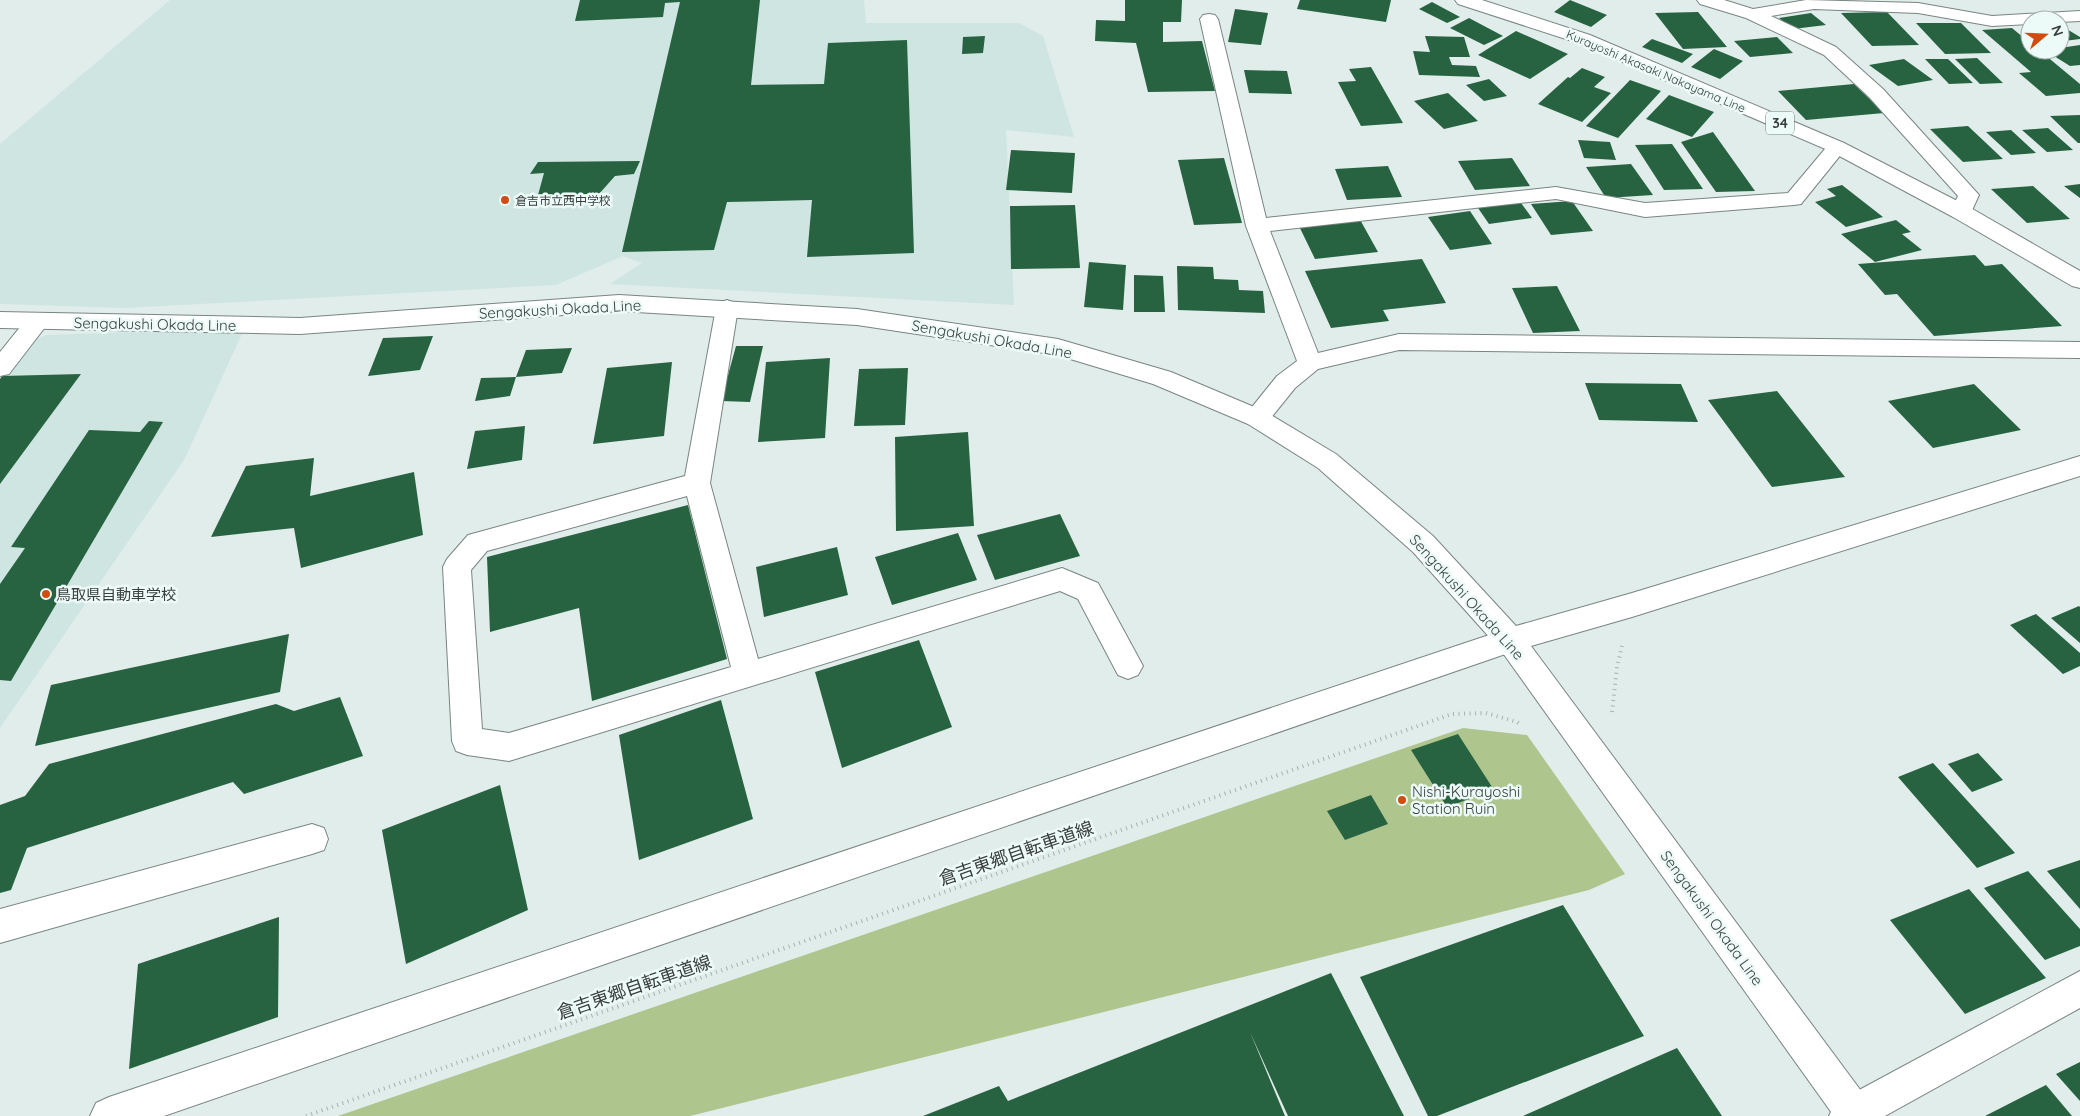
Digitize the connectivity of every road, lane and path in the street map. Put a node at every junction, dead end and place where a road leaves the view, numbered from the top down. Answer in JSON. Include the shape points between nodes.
{"nodes":[{"id":1,"x":1464,"y":0,"type":"edge"},
{"id":2,"x":1706,"y":0,"type":"edge"},
{"id":3,"x":1752,"y":14,"type":"junction"},
{"id":4,"x":2080,"y":16,"type":"edge"},
{"id":5,"x":1209,"y":20,"type":"dead end"},
{"id":6,"x":1837,"y":147,"type":"junction"},
{"id":7,"x":1961,"y":212,"type":"junction"},
{"id":8,"x":1257,"y":226,"type":"junction"},
{"id":9,"x":2080,"y":281,"type":"edge"},
{"id":10,"x":727,"y":308,"type":"junction"},
{"id":11,"x":0,"y":320,"type":"edge"},
{"id":12,"x":37,"y":322,"type":"junction"},
{"id":13,"x":2080,"y":350,"type":"edge"},
{"id":14,"x":1310,"y":363,"type":"junction"},
{"id":15,"x":0,"y":368,"type":"edge"},
{"id":16,"x":1257,"y":418,"type":"junction"},
{"id":17,"x":2080,"y":466,"type":"edge"},
{"id":18,"x":697,"y":483,"type":"junction"},
{"id":19,"x":1632,"y":604,"type":"junction"},
{"id":20,"x":1510,"y":640,"type":"junction"},
{"id":21,"x":1128,"y":666,"type":"dead end"},
{"id":22,"x":748,"y":675,"type":"junction"},
{"id":23,"x":1525,"y":728,"type":"dead end"},
{"id":24,"x":1582,"y":741,"type":"junction"},
{"id":25,"x":312,"y":839,"type":"dead end"},
{"id":26,"x":0,"y":926,"type":"edge"},
{"id":27,"x":2080,"y":989,"type":"edge"},
{"id":28,"x":1853,"y":1115,"type":"edge"},
{"id":29,"x":109,"y":1116,"type":"edge"},
{"id":30,"x":306,"y":1116,"type":"edge"}],
"edges":[{"from":1,"to":6,"type":"street","name":"Kurayoshi Akasaki Nakayama Line","number":"34","via":[[1584,39]]},
{"from":2,"to":3,"type":"street"},
{"from":3,"to":4,"type":"street","via":[[1814,4],[1918,8],[1992,21]]},
{"from":3,"to":7,"type":"street","via":[[1830,51],[1876,93],[1970,195]]},
{"from":5,"to":8,"type":"street"},
{"from":6,"to":7,"type":"street","name":"Kurayoshi Akasaki Nakayama Line","number":"34"},
{"from":6,"to":8,"type":"street","via":[[1794,199],[1645,210],[1556,193]]},
{"from":7,"to":9,"type":"street","name":"Kurayoshi Akasaki Nakayama Line","number":"34"},
{"from":8,"to":14,"type":"street"},
{"from":10,"to":12,"type":"street","name":"Sengakushi Okada Line","via":[[619,303],[300,326]]},
{"from":10,"to":16,"type":"street","name":"Sengakushi Okada Line","via":[[857,317],[1058,348],[1162,378]]},
{"from":10,"to":18,"type":"street"},
{"from":11,"to":12,"type":"street","name":"Sengakushi Okada Line"},
{"from":12,"to":15,"type":"street"},
{"from":13,"to":14,"type":"street","via":[[1399,342]]},
{"from":14,"to":16,"type":"street","via":[[1286,382]]},
{"from":16,"to":20,"type":"street","name":"Sengakushi Okada Line","via":[[1327,462],[1423,544]]},
{"from":17,"to":19,"type":"street"},
{"from":18,"to":22,"type":"street"},
{"from":18,"to":22,"type":"street","via":[[478,543],[457,567],[467,741],[509,747]]},
{"from":19,"to":20,"type":"street"},
{"from":19,"to":24,"type":"path","via":[[1617,666],[1610,729]]},
{"from":20,"to":24,"type":"street","name":"Sengakushi Okada Line"},
{"from":20,"to":29,"type":"street"},
{"from":21,"to":22,"type":"street","via":[[1088,591],[1062,579]]},
{"from":23,"to":30,"type":"path","name":"倉吉東郷自転車道線","via":[[1518,722],[1486,713],[1452,714]]},
{"from":24,"to":28,"type":"street","name":"Sengakushi Okada Line"},
{"from":25,"to":26,"type":"street"},
{"from":27,"to":28,"type":"street"}]}
